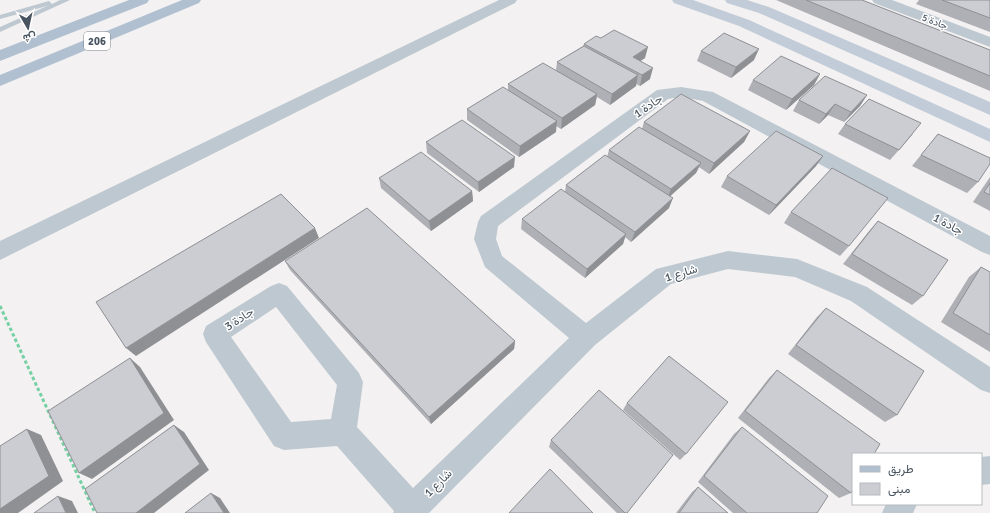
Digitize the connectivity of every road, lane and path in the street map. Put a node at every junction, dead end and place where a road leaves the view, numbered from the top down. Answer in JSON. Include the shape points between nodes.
{"nodes":[{"id":1,"x":59,"y":0,"type":"edge"},
{"id":2,"x":66,"y":0,"type":"edge"},
{"id":3,"x":142,"y":0,"type":"edge"},
{"id":4,"x":194,"y":0,"type":"edge"},
{"id":5,"x":510,"y":0,"type":"edge"},
{"id":6,"x":679,"y":0,"type":"edge"},
{"id":7,"x":732,"y":0,"type":"edge"},
{"id":8,"x":879,"y":0,"type":"edge"},
{"id":9,"x":0,"y":17,"type":"edge"},
{"id":10,"x":0,"y":30,"type":"edge"},
{"id":11,"x":990,"y":42,"type":"edge"},
{"id":12,"x":0,"y":56,"type":"edge"},
{"id":13,"x":0,"y":81,"type":"edge"},
{"id":14,"x":938,"y":86,"type":"junction"},
{"id":15,"x":919,"y":103,"type":"junction"},
{"id":16,"x":990,"y":109,"type":"edge"},
{"id":17,"x":990,"y":115,"type":"edge"},
{"id":18,"x":990,"y":131,"type":"edge"},
{"id":19,"x":990,"y":136,"type":"edge"},
{"id":20,"x":990,"y":246,"type":"edge"},
{"id":21,"x":0,"y":251,"type":"edge"},
{"id":22,"x":0,"y":308,"type":"edge"},
{"id":23,"x":586,"y":338,"type":"junction"},
{"id":24,"x":990,"y":381,"type":"edge"},
{"id":25,"x":343,"y":432,"type":"junction"},
{"id":26,"x":410,"y":511,"type":"edge"},
{"id":27,"x":95,"y":513,"type":"edge"}],
"edges":[{"from":1,"to":9,"type":"lane"},
{"from":2,"to":10,"type":"lane"},
{"from":3,"to":12,"type":"main road","number":"206"},
{"from":4,"to":13,"type":"main road","number":"206"},
{"from":5,"to":21,"type":"street"},
{"from":6,"to":15,"type":"street","via":[[744,23]]},
{"from":7,"to":14,"type":"street","via":[[764,10]]},
{"from":8,"to":11,"type":"street","name":"جادة 5"},
{"from":14,"to":15,"type":"street","via":[[944,98],[938,103]]},
{"from":14,"to":16,"type":"street"},
{"from":15,"to":19,"type":"street"},
{"from":17,"to":18,"type":"street","via":[[978,117],[978,121]]},
{"from":20,"to":23,"type":"street","name":"جادة 1","via":[[707,96],[681,92],[663,94],[488,222],[485,238],[493,261]]},
{"from":22,"to":27,"type":"path"},
{"from":23,"to":24,"type":"street","name":"شارع 1","via":[[664,276],[728,260],[797,268],[859,294]]},
{"from":23,"to":26,"type":"street","name":"شارع 1"},
{"from":25,"to":25,"type":"street","name":"جادة 3","via":[[350,382],[279,293],[215,334],[284,436]]},
{"from":25,"to":26,"type":"street"}]}
